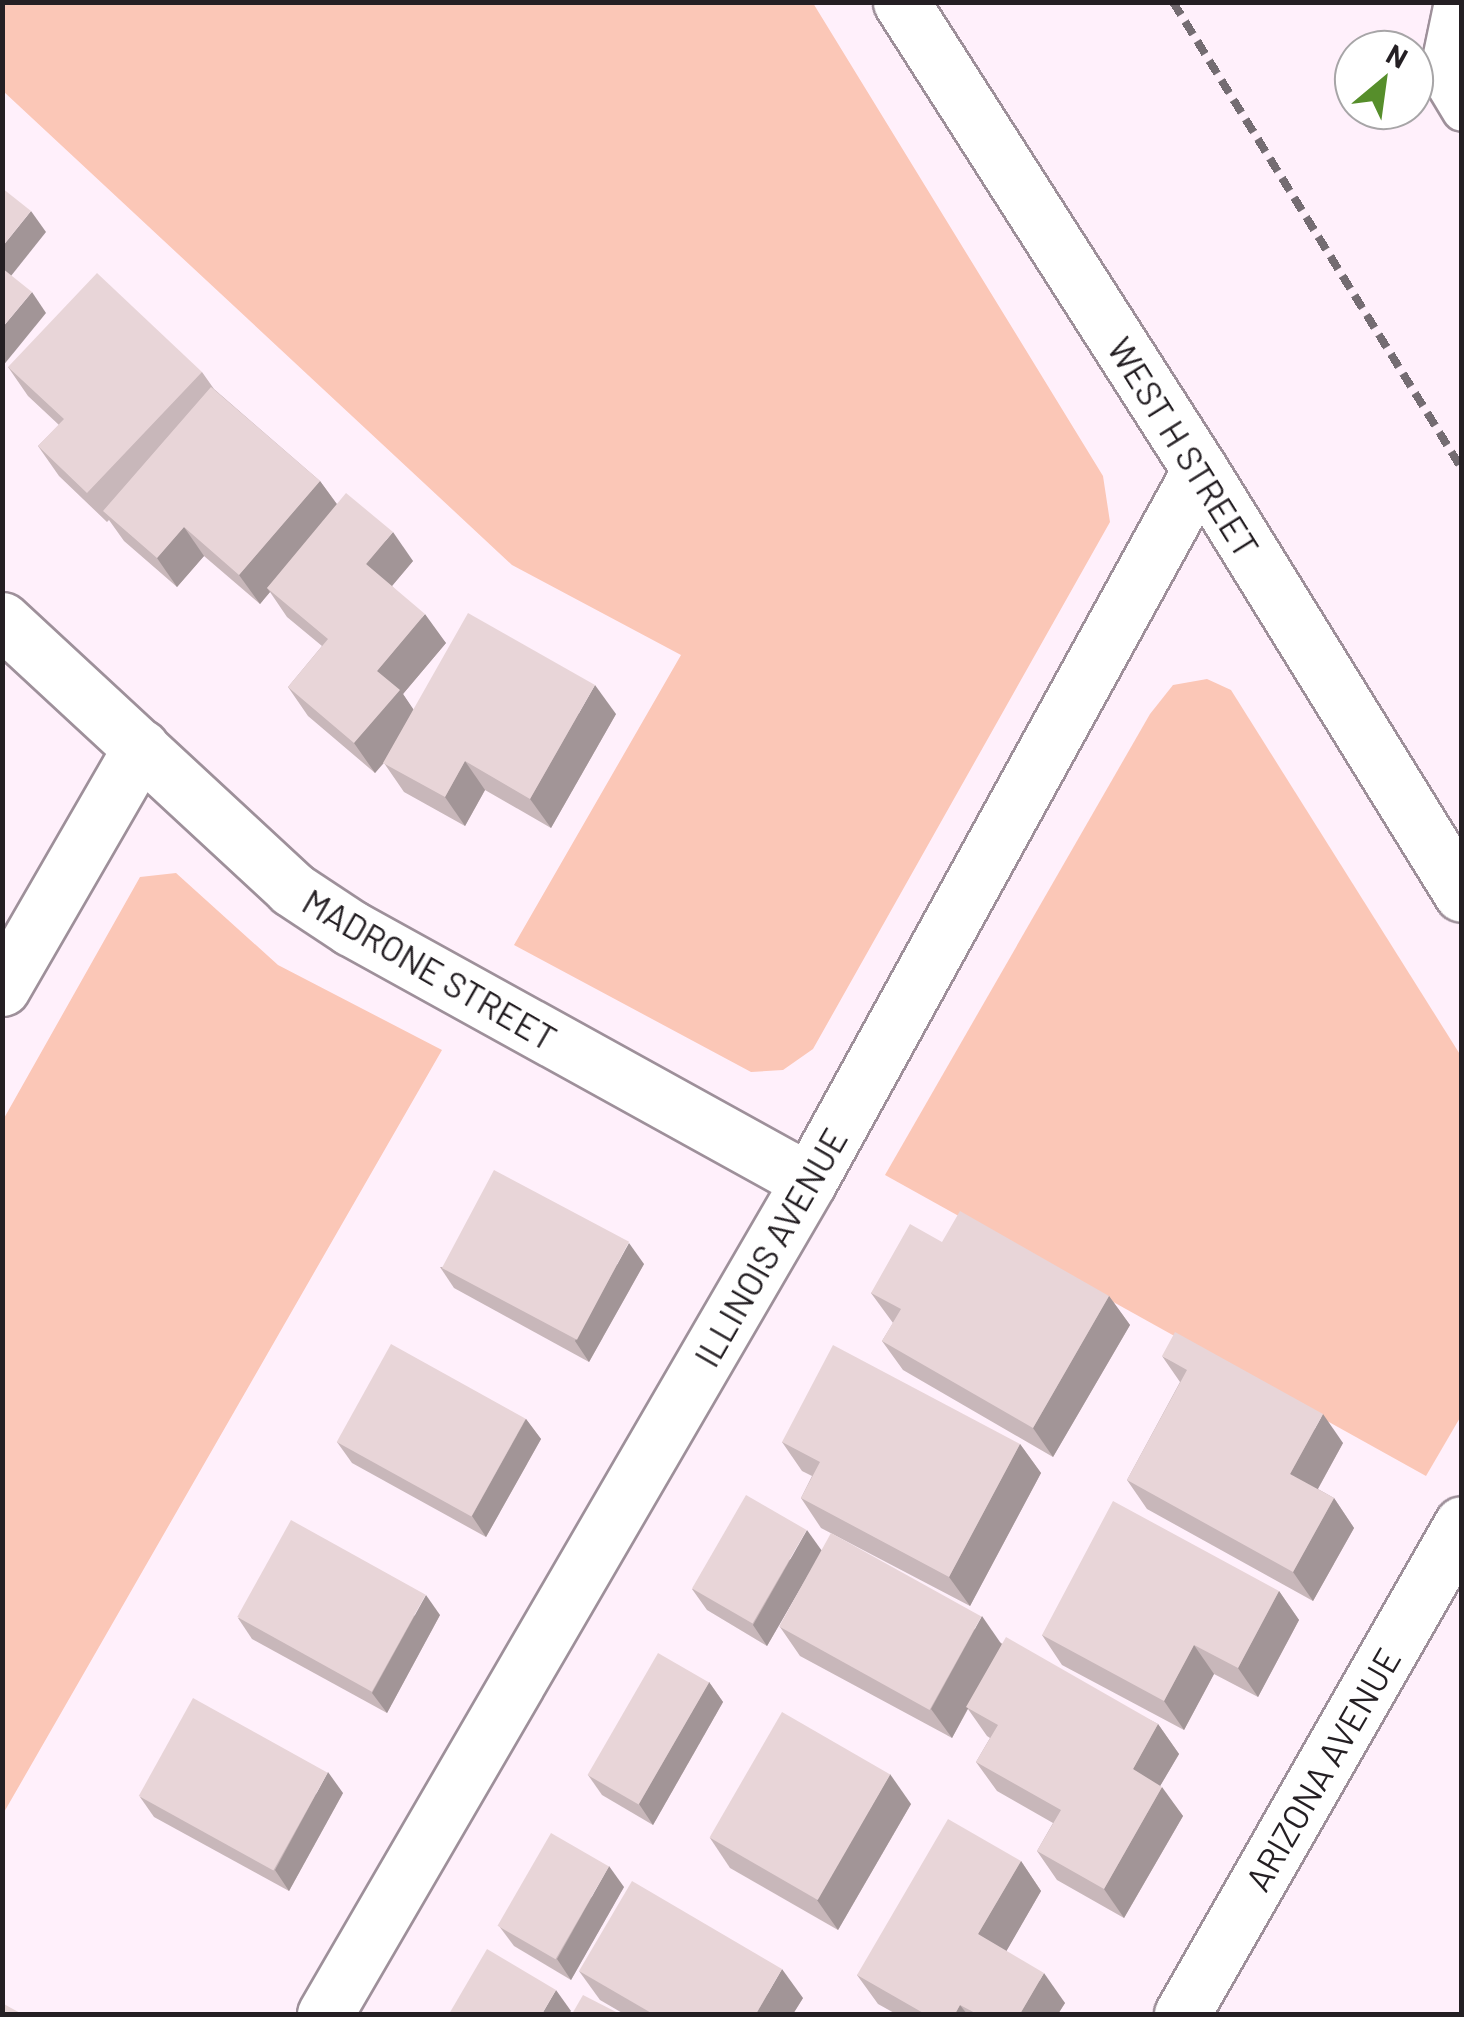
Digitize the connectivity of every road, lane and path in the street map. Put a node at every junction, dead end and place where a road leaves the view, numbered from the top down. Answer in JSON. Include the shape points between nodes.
{"nodes":[{"id":1,"x":901,"y":2,"type":"edge"},
{"id":2,"x":1454,"y":2,"type":"edge"},
{"id":3,"x":1462,"y":112,"type":"edge"},
{"id":4,"x":1200,"y":470,"type":"junction"},
{"id":5,"x":2,"y":620,"type":"edge"},
{"id":6,"x":141,"y":747,"type":"junction"},
{"id":7,"x":1462,"y":894,"type":"edge"},
{"id":8,"x":2,"y":988,"type":"edge"},
{"id":9,"x":809,"y":1181,"type":"junction"},
{"id":10,"x":1462,"y":1524,"type":"edge"},
{"id":11,"x":325,"y":2014,"type":"edge"},
{"id":12,"x":1182,"y":2014,"type":"edge"}],
"edges":[{"from":1,"to":4,"type":"street","name":"WEST H STREET"},
{"from":2,"to":3,"type":"lane","via":[[1439,74]]},
{"from":4,"to":7,"type":"street","name":"WEST H STREET"},
{"from":4,"to":9,"type":"street","name":"ILLINOIS AVENUE"},
{"from":5,"to":6,"type":"street","name":"MADRONE STREET"},
{"from":6,"to":8,"type":"street"},
{"from":6,"to":9,"type":"street","name":"MADRONE STREET","via":[[292,889],[351,928]]},
{"from":9,"to":11,"type":"street","name":"ILLINOIS AVENUE"},
{"from":10,"to":12,"type":"street","name":"ARIZONA AVENUE"}]}
